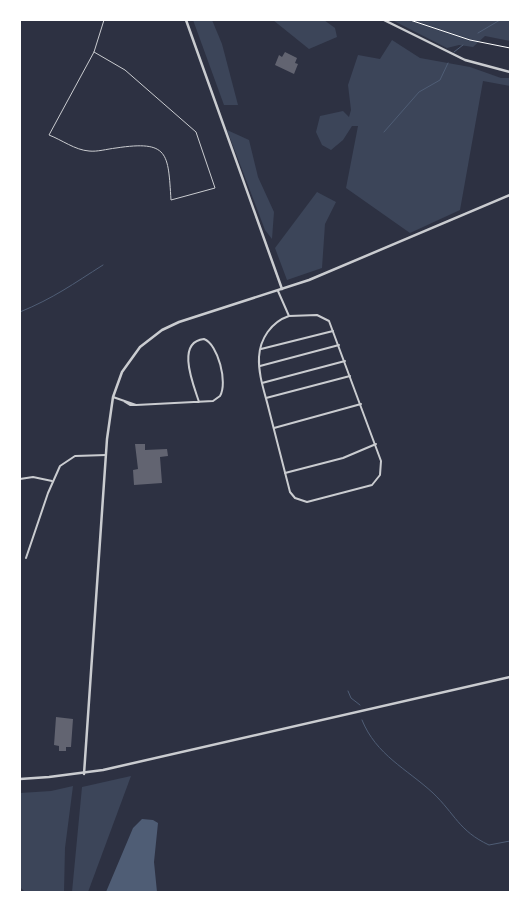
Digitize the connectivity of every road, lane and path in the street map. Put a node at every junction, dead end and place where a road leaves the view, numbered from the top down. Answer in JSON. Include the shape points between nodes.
{"nodes":[{"id":1,"x":104,"y":20,"type":"edge"},
{"id":2,"x":186,"y":20,"type":"edge"},
{"id":3,"x":384,"y":20,"type":"edge"},
{"id":4,"x":410,"y":20,"type":"edge"},
{"id":5,"x":510,"y":48,"type":"edge"},
{"id":6,"x":94,"y":52,"type":"junction"},
{"id":7,"x":510,"y":72,"type":"edge"},
{"id":8,"x":510,"y":195,"type":"edge"},
{"id":9,"x":282,"y":289,"type":"junction"},
{"id":10,"x":278,"y":291,"type":"junction"},
{"id":11,"x":289,"y":316,"type":"junction"},
{"id":12,"x":334,"y":331,"type":"junction"},
{"id":13,"x":339,"y":345,"type":"junction"},
{"id":14,"x":261,"y":348,"type":"junction"},
{"id":15,"x":345,"y":361,"type":"junction"},
{"id":16,"x":260,"y":366,"type":"junction"},
{"id":17,"x":350,"y":376,"type":"junction"},
{"id":18,"x":262,"y":383,"type":"junction"},
{"id":19,"x":113,"y":397,"type":"junction"},
{"id":20,"x":266,"y":398,"type":"junction"},
{"id":21,"x":199,"y":402,"type":"junction"},
{"id":22,"x":361,"y":404,"type":"junction"},
{"id":23,"x":274,"y":428,"type":"junction"},
{"id":24,"x":376,"y":444,"type":"junction"},
{"id":25,"x":106,"y":455,"type":"junction"},
{"id":26,"x":285,"y":473,"type":"junction"},
{"id":27,"x":20,"y":479,"type":"edge"},
{"id":28,"x":53,"y":482,"type":"junction"},
{"id":29,"x":26,"y":558,"type":"dead end"},
{"id":30,"x":510,"y":677,"type":"edge"},
{"id":31,"x":84,"y":774,"type":"junction"},
{"id":32,"x":20,"y":778,"type":"edge"}],
"edges":[{"from":1,"to":6,"type":"lane"},
{"from":2,"to":9,"type":"street"},
{"from":3,"to":7,"type":"street","via":[[464,60]]},
{"from":4,"to":5,"type":"path","via":[[470,40]]},
{"from":6,"to":6,"type":"lane","via":[[125,70],[196,132],[215,188],[171,200],[168,160],[158,149],[132,146],[89,151],[49,135]]},
{"from":8,"to":9,"type":"street"},
{"from":9,"to":10,"type":"street"},
{"from":10,"to":11,"type":"street"},
{"from":10,"to":19,"type":"street","via":[[162,330],[140,347],[128,362]]},
{"from":11,"to":12,"type":"street","via":[[321,315],[330,322]]},
{"from":11,"to":14,"type":"street","via":[[273,325]]},
{"from":12,"to":13,"type":"street"},
{"from":12,"to":14,"type":"street"},
{"from":13,"to":15,"type":"street"},
{"from":13,"to":16,"type":"street"},
{"from":14,"to":16,"type":"street"},
{"from":15,"to":17,"type":"street"},
{"from":15,"to":18,"type":"street"},
{"from":16,"to":18,"type":"street"},
{"from":17,"to":20,"type":"street"},
{"from":17,"to":22,"type":"street"},
{"from":18,"to":20,"type":"street"},
{"from":19,"to":21,"type":"street","via":[[130,405]]},
{"from":19,"to":25,"type":"street"},
{"from":20,"to":23,"type":"street"},
{"from":21,"to":21,"type":"street","via":[[217,399],[224,386],[213,346],[204,339],[195,343],[187,360]]},
{"from":22,"to":23,"type":"street"},
{"from":22,"to":24,"type":"street"},
{"from":23,"to":26,"type":"street"},
{"from":24,"to":26,"type":"street","via":[[335,460]]},
{"from":24,"to":26,"type":"street","via":[[382,465],[372,484],[302,502],[291,495]]},
{"from":25,"to":28,"type":"street","via":[[75,456],[60,466]]},
{"from":25,"to":31,"type":"street"},
{"from":27,"to":28,"type":"street","via":[[33,477]]},
{"from":28,"to":29,"type":"street"},
{"from":30,"to":31,"type":"street"},
{"from":31,"to":32,"type":"street"}]}
